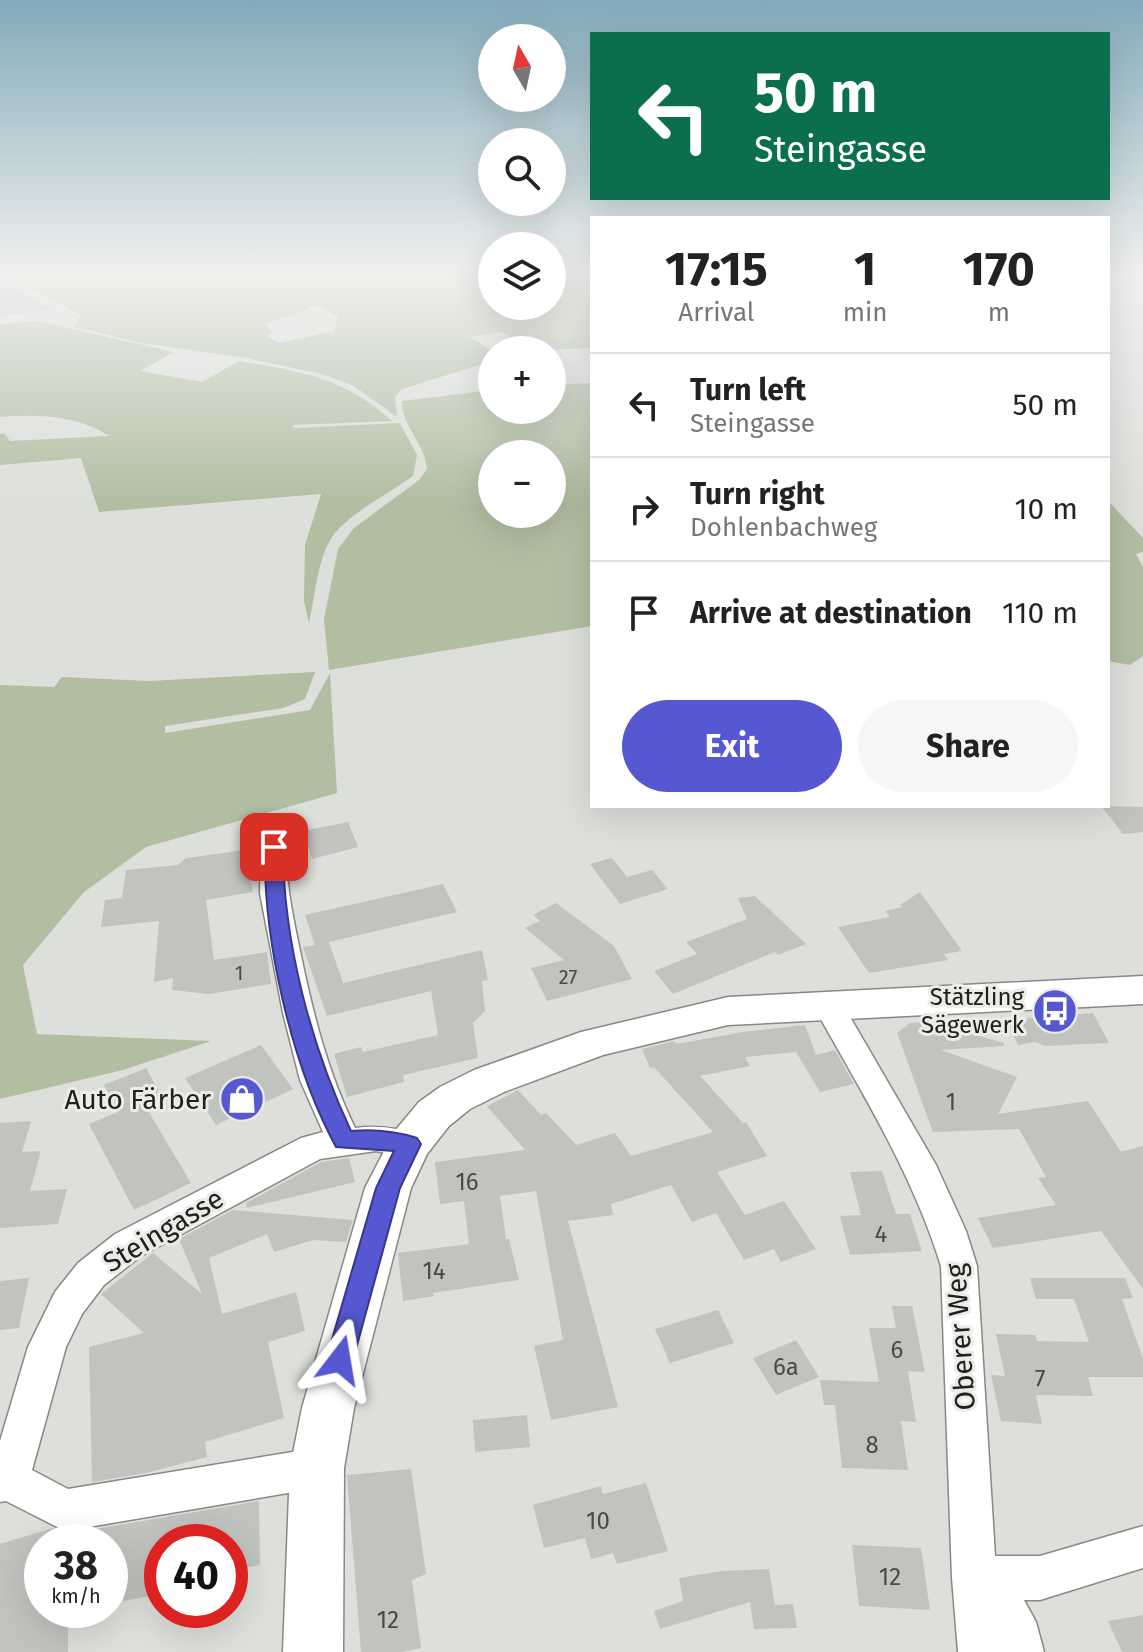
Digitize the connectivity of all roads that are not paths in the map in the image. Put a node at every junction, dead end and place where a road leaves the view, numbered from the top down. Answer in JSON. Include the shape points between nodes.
{"nodes":[{"id":1,"x":274,"y":847,"type":"dead end"},
{"id":2,"x":1143,"y":990,"type":"edge"},
{"id":3,"x":828,"y":1005,"type":"junction"},
{"id":4,"x":344,"y":1141,"type":"junction"},
{"id":5,"x":409,"y":1144,"type":"junction"},
{"id":6,"x":317,"y":1468,"type":"junction"},
{"id":7,"x":4,"y":1481,"type":"edge"},
{"id":8,"x":1143,"y":1547,"type":"edge"},
{"id":9,"x":974,"y":1578,"type":"junction"},
{"id":10,"x":313,"y":1652,"type":"edge"},
{"id":11,"x":981,"y":1652,"type":"edge"},
{"id":12,"x":1021,"y":1652,"type":"edge"}],
"edges":[{"from":1,"to":4,"type":"street","via":[[274,893],[298,1013],[316,1080]]},
{"from":2,"to":3,"type":"street"},
{"from":3,"to":5,"type":"street","via":[[728,1011],[595,1042],[455,1098]]},
{"from":3,"to":9,"type":"street","name":"Oberer Weg","via":[[926,1177],[959,1266]]},
{"from":4,"to":5,"type":"street","name":"Steingasse","via":[[376,1138]]},
{"from":4,"to":7,"type":"street","name":"Steingasse","via":[[313,1147],[242,1183],[128,1245],[91,1274],[68,1303],[47,1347]]},
{"from":5,"to":6,"type":"street","via":[[388,1188],[366,1258]]},
{"from":6,"to":7,"type":"street","via":[[65,1510]]},
{"from":6,"to":10,"type":"street"},
{"from":8,"to":9,"type":"street","via":[[1040,1578]]},
{"from":9,"to":11,"type":"street","name":"Oberer Weg"},
{"from":9,"to":12,"type":"street","via":[[1014,1622]]}]}
